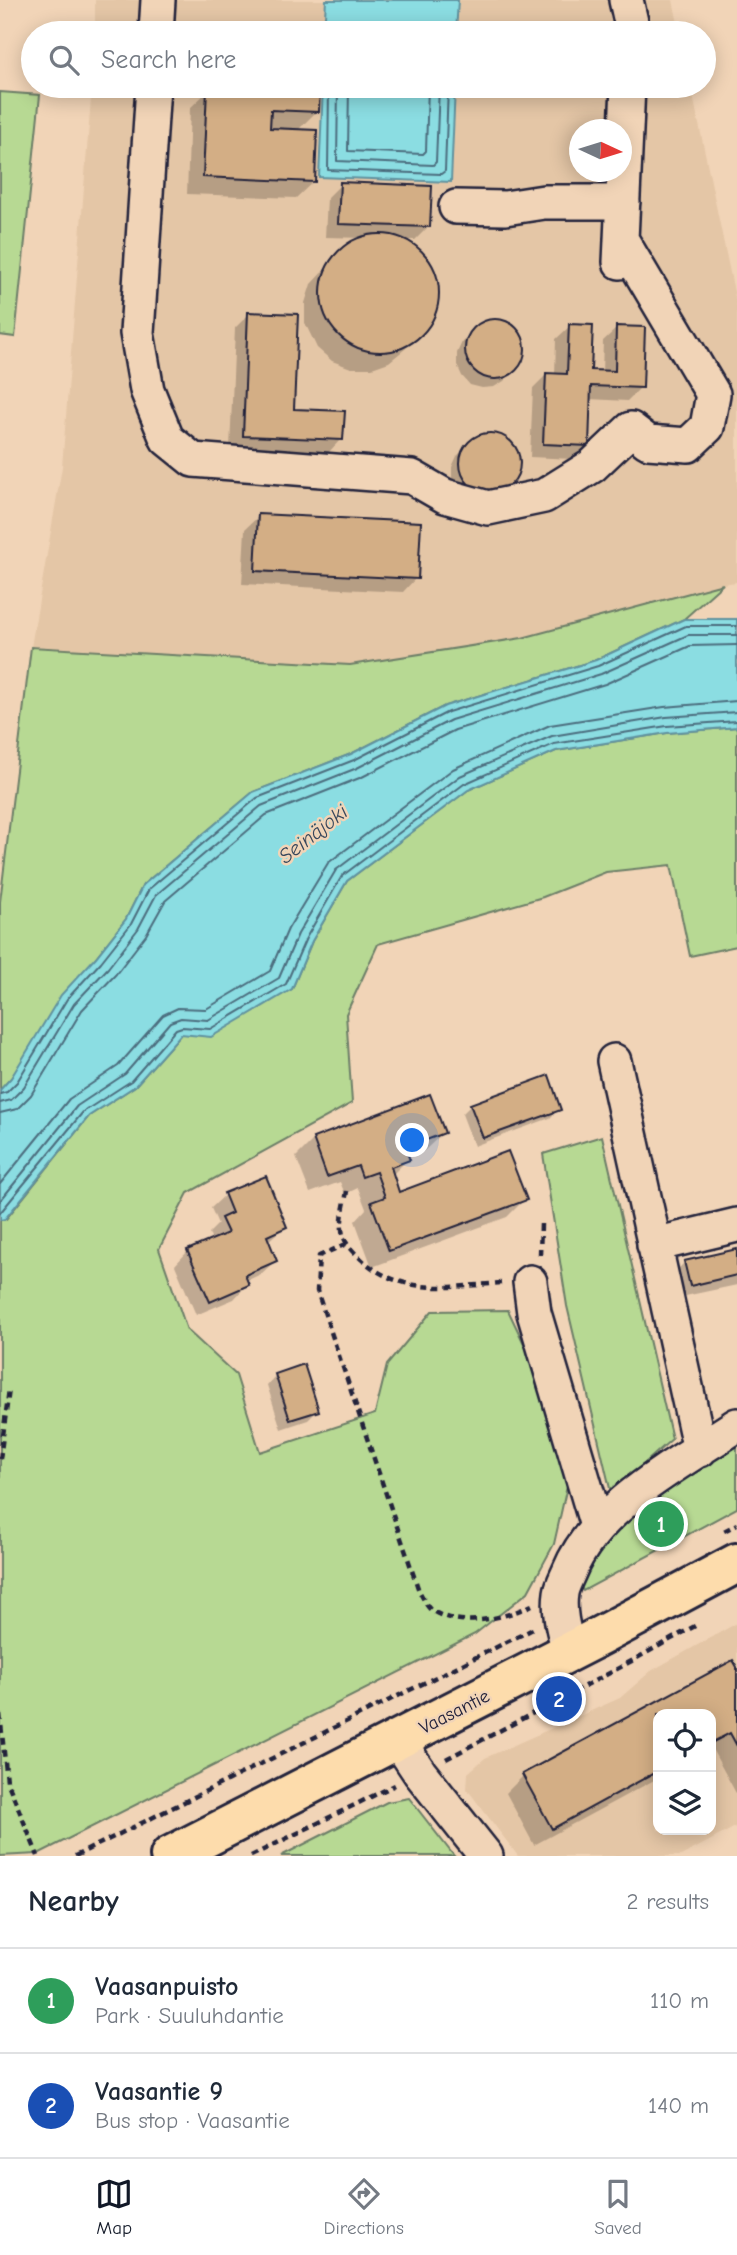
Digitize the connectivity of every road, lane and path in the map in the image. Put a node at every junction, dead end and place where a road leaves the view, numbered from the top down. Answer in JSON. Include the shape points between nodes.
{"nodes":[{"id":1,"x":158,"y":0,"type":"edge"},
{"id":2,"x":626,"y":0,"type":"edge"},
{"id":3,"x":157,"y":21,"type":"edge"},
{"id":4,"x":629,"y":21,"type":"edge"},
{"id":5,"x":152,"y":98,"type":"edge"},
{"id":6,"x":627,"y":98,"type":"edge"},
{"id":7,"x":623,"y":202,"type":"junction"},
{"id":8,"x":456,"y":207,"type":"dead end"},
{"id":9,"x":621,"y":239,"type":"junction"},
{"id":10,"x":620,"y":273,"type":"dead end"},
{"id":11,"x":614,"y":1060,"type":"dead end"},
{"id":12,"x":347,"y":1191,"type":"dead end"},
{"id":13,"x":541,"y":1224,"type":"dead end"},
{"id":14,"x":737,"y":1225,"type":"edge"},
{"id":15,"x":346,"y":1244,"type":"junction"},
{"id":16,"x":654,"y":1245,"type":"junction"},
{"id":17,"x":530,"y":1282,"type":"junction"},
{"id":18,"x":9,"y":1389,"type":"dead end"},
{"id":19,"x":737,"y":1425,"type":"edge"},
{"id":20,"x":700,"y":1450,"type":"junction"},
{"id":21,"x":0,"y":1459,"type":"edge"},
{"id":22,"x":737,"y":1524,"type":"edge"},
{"id":23,"x":597,"y":1526,"type":"junction"},
{"id":24,"x":725,"y":1550,"type":"edge"},
{"id":25,"x":564,"y":1619,"type":"junction"},
{"id":26,"x":701,"y":1622,"type":"dead end"},
{"id":27,"x":0,"y":1714,"type":"edge"},
{"id":28,"x":398,"y":1740,"type":"junction"},
{"id":29,"x":420,"y":1773,"type":"junction"},
{"id":30,"x":38,"y":1856,"type":"edge"},
{"id":31,"x":75,"y":1856,"type":"edge"},
{"id":32,"x":170,"y":1856,"type":"edge"},
{"id":33,"x":251,"y":1856,"type":"edge"},
{"id":34,"x":486,"y":1856,"type":"edge"}],
"edges":[{"from":1,"to":3,"type":"street"},
{"from":2,"to":4,"type":"street"},
{"from":5,"to":9,"type":"street","via":[[137,333],[147,390],[167,439],[193,460],[412,477],[445,496],[488,508],[544,496],[592,466],[631,429],[648,442],[688,445],[708,427],[713,394]]},
{"from":6,"to":7,"type":"street"},
{"from":7,"to":8,"type":"street"},
{"from":7,"to":9,"type":"street"},
{"from":9,"to":10,"type":"street"},
{"from":11,"to":16,"type":"street"},
{"from":12,"to":15,"type":"path","via":[[342,1227]]},
{"from":13,"to":17,"type":"path","via":[[538,1267]]},
{"from":14,"to":16,"type":"street"},
{"from":15,"to":17,"type":"path","via":[[368,1266],[412,1286]]},
{"from":15,"to":25,"type":"path","via":[[319,1256],[317,1291],[429,1609],[479,1621],[525,1608]]},
{"from":16,"to":20,"type":"street"},
{"from":17,"to":23,"type":"street","via":[[534,1313]]},
{"from":18,"to":21,"type":"path"},
{"from":19,"to":20,"type":"street"},
{"from":20,"to":23,"type":"street","via":[[624,1500]]},
{"from":22,"to":24,"type":"path"},
{"from":23,"to":25,"type":"street","via":[[574,1559]]},
{"from":24,"to":25,"type":"main road","name":"Vaasantie"},
{"from":25,"to":28,"type":"main road","name":"Vaasantie"},
{"from":25,"to":31,"type":"path"},
{"from":26,"to":29,"type":"path"},
{"from":27,"to":30,"type":"path","via":[[7,1782]]},
{"from":28,"to":29,"type":"street"},
{"from":28,"to":32,"type":"main road","name":"Vaasantie"},
{"from":29,"to":33,"type":"path"},
{"from":29,"to":34,"type":"street"}]}
